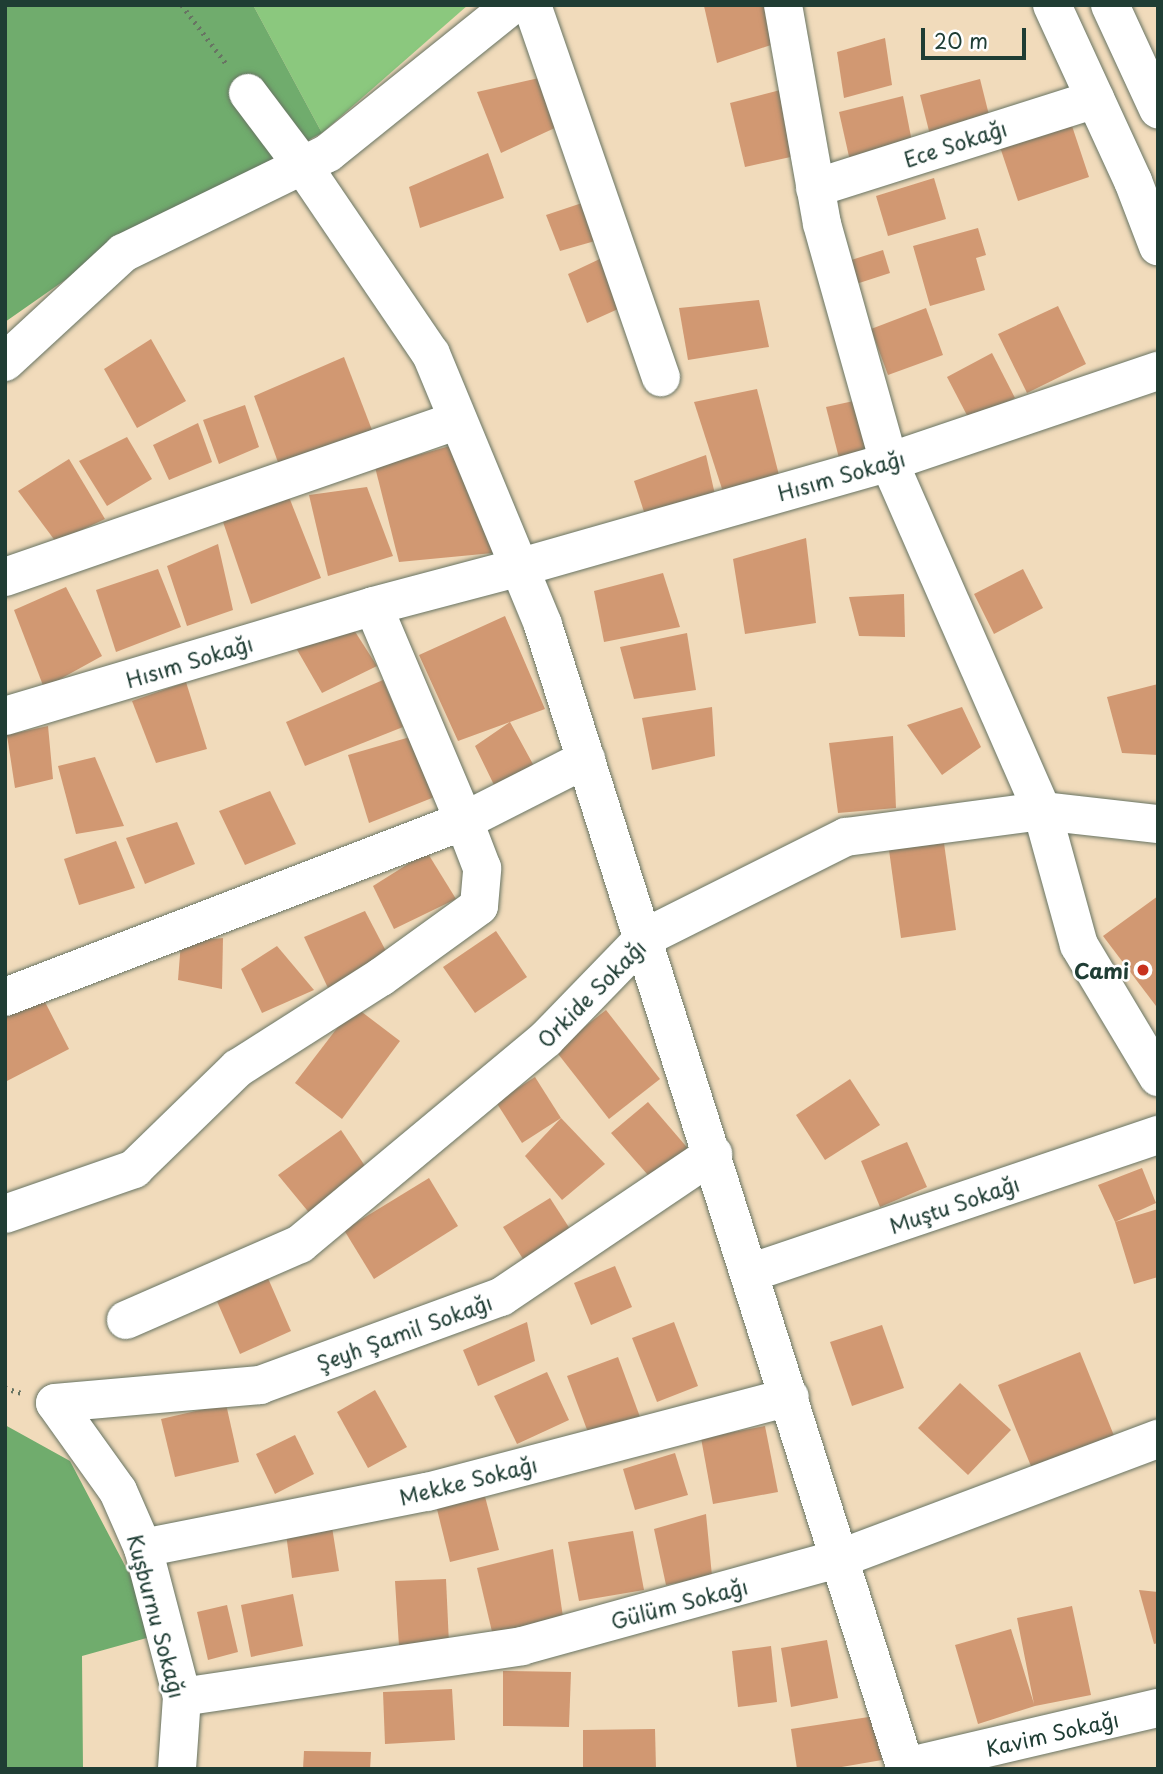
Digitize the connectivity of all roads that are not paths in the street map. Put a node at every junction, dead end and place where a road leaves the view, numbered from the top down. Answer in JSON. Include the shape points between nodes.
{"nodes":[{"id":1,"x":512,"y":5,"type":"edge"},
{"id":2,"x":533,"y":5,"type":"edge"},
{"id":3,"x":783,"y":5,"type":"edge"},
{"id":4,"x":1052,"y":5,"type":"edge"},
{"id":5,"x":1110,"y":5,"type":"edge"},
{"id":6,"x":248,"y":93,"type":"road end"},
{"id":7,"x":1095,"y":99,"type":"junction"},
{"id":8,"x":1158,"y":109,"type":"edge"},
{"id":9,"x":303,"y":166,"type":"junction"},
{"id":10,"x":815,"y":188,"type":"junction"},
{"id":11,"x":1158,"y":246,"type":"edge"},
{"id":12,"x":5,"y":362,"type":"edge"},
{"id":13,"x":1158,"y":371,"type":"edge"},
{"id":14,"x":662,"y":377,"type":"dead end"},
{"id":15,"x":458,"y":420,"type":"junction"},
{"id":16,"x":889,"y":462,"type":"junction"},
{"id":17,"x":521,"y":567,"type":"junction"},
{"id":18,"x":5,"y":577,"type":"edge"},
{"id":19,"x":373,"y":606,"type":"junction"},
{"id":20,"x":5,"y":716,"type":"edge"},
{"id":21,"x":586,"y":759,"type":"junction"},
{"id":22,"x":1042,"y":811,"type":"junction"},
{"id":23,"x":464,"y":821,"type":"junction"},
{"id":24,"x":1158,"y":824,"type":"edge"},
{"id":25,"x":644,"y":938,"type":"junction"},
{"id":26,"x":5,"y":997,"type":"edge"},
{"id":27,"x":1158,"y":1077,"type":"edge"},
{"id":28,"x":1158,"y":1135,"type":"edge"},
{"id":29,"x":713,"y":1154,"type":"junction"},
{"id":30,"x":5,"y":1214,"type":"edge"},
{"id":31,"x":750,"y":1273,"type":"junction"},
{"id":32,"x":126,"y":1320,"type":"dead end"},
{"id":33,"x":790,"y":1397,"type":"junction"},
{"id":34,"x":55,"y":1403,"type":"joint"},
{"id":35,"x":1158,"y":1439,"type":"edge"},
{"id":36,"x":143,"y":1548,"type":"junction"},
{"id":37,"x":841,"y":1558,"type":"junction"},
{"id":38,"x":182,"y":1697,"type":"junction"},
{"id":39,"x":1158,"y":1708,"type":"edge"},
{"id":40,"x":906,"y":1768,"type":"edge"},
{"id":41,"x":177,"y":1769,"type":"edge"}],
"edges":[{"from":1,"to":9,"type":"street","via":[[328,153]]},
{"from":2,"to":14,"type":"street"},
{"from":3,"to":10,"type":"street"},
{"from":4,"to":7,"type":"street"},
{"from":5,"to":8,"type":"street"},
{"from":6,"to":9,"type":"street"},
{"from":7,"to":10,"type":"street","name":"Ece Sokağı"},
{"from":7,"to":11,"type":"street"},
{"from":9,"to":12,"type":"street","via":[[123,253]]},
{"from":9,"to":15,"type":"street","via":[[431,354]]},
{"from":10,"to":16,"type":"street"},
{"from":13,"to":16,"type":"street","name":"Hısım Sokağı"},
{"from":15,"to":17,"type":"street"},
{"from":15,"to":18,"type":"street"},
{"from":16,"to":17,"type":"street","name":"Hısım Sokağı"},
{"from":16,"to":22,"type":"street"},
{"from":17,"to":19,"type":"street","name":"Hısım Sokağı"},
{"from":17,"to":21,"type":"street"},
{"from":19,"to":20,"type":"street","name":"Hısım Sokağı"},
{"from":19,"to":23,"type":"street"},
{"from":21,"to":23,"type":"street"},
{"from":21,"to":25,"type":"street"},
{"from":22,"to":24,"type":"street","name":"Orkide Sokağı"},
{"from":22,"to":25,"type":"street","name":"Orkide Sokağı","via":[[846,837]]},
{"from":22,"to":27,"type":"street","via":[[1079,946]]},
{"from":23,"to":26,"type":"street"},
{"from":23,"to":30,"type":"street","via":[[482,868],[479,906],[381,977],[238,1068],[134,1169]]},
{"from":25,"to":29,"type":"street"},
{"from":25,"to":32,"type":"street","name":"Orkide Sokağı","via":[[546,1039],[300,1244]]},
{"from":28,"to":31,"type":"street","name":"Muştu Sokağı"},
{"from":29,"to":31,"type":"street"},
{"from":29,"to":34,"type":"street","name":"Şeyh Şamil Sokağı","via":[[500,1297],[260,1385]]},
{"from":31,"to":33,"type":"street"},
{"from":33,"to":36,"type":"street","name":"Mekke Sokağı","via":[[426,1492]]},
{"from":33,"to":37,"type":"street"},
{"from":34,"to":36,"type":"street","name":"Kuşburnu Sokağı","via":[[118,1491]]},
{"from":35,"to":37,"type":"street","name":"Gülüm Sokağı"},
{"from":36,"to":38,"type":"street","name":"Kuşburnu Sokağı"},
{"from":37,"to":38,"type":"street","name":"Gülüm Sokağı","via":[[522,1646]]},
{"from":37,"to":40,"type":"street"},
{"from":38,"to":41,"type":"street","name":"Kuşburnu Sokağı"},
{"from":39,"to":40,"type":"street","name":"Kavim Sokağı"}]}
